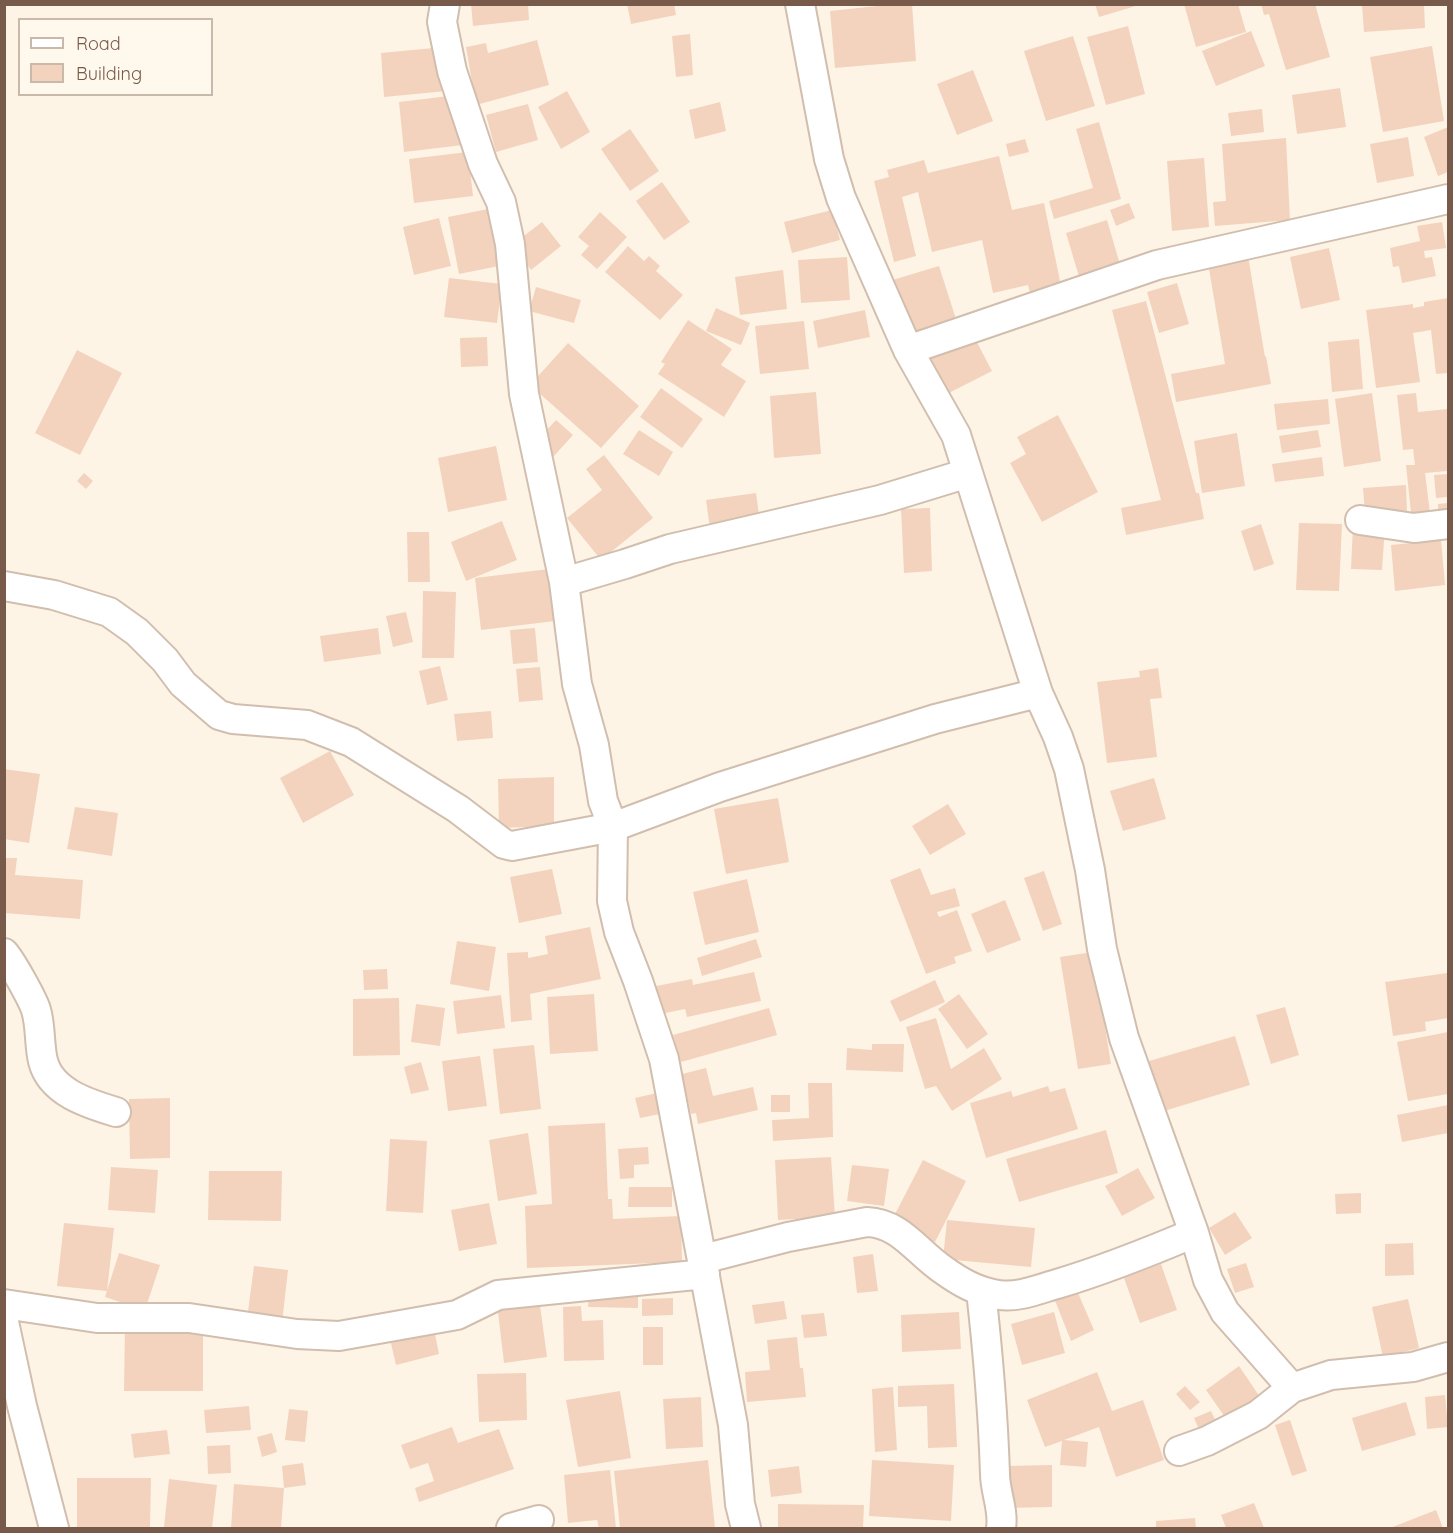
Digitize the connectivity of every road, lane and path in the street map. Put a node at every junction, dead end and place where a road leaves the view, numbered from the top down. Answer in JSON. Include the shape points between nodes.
{"nodes":[{"id":1,"x":446,"y":4,"type":"edge"},
{"id":2,"x":800,"y":4,"type":"edge"},
{"id":3,"x":1449,"y":199,"type":"edge"},
{"id":4,"x":908,"y":350,"type":"junction"},
{"id":5,"x":968,"y":473,"type":"junction"},
{"id":6,"x":1360,"y":520,"type":"dead end"},
{"id":7,"x":1449,"y":524,"type":"edge"},
{"id":8,"x":564,"y":582,"type":"junction"},
{"id":9,"x":4,"y":586,"type":"edge"},
{"id":10,"x":1038,"y":693,"type":"junction"},
{"id":11,"x":613,"y":827,"type":"junction"},
{"id":12,"x":4,"y":953,"type":"edge"},
{"id":13,"x":116,"y":1112,"type":"dead end"},
{"id":14,"x":1194,"y":1233,"type":"junction"},
{"id":15,"x":704,"y":1266,"type":"junction"},
{"id":16,"x":981,"y":1291,"type":"junction"},
{"id":17,"x":4,"y":1304,"type":"edge"},
{"id":18,"x":4,"y":1322,"type":"edge"},
{"id":19,"x":1449,"y":1357,"type":"edge"},
{"id":20,"x":1292,"y":1388,"type":"junction"},
{"id":21,"x":1179,"y":1451,"type":"dead end"},
{"id":22,"x":539,"y":1520,"type":"dead end"},
{"id":23,"x":54,"y":1528,"type":"edge"},
{"id":24,"x":511,"y":1528,"type":"edge"},
{"id":25,"x":746,"y":1528,"type":"edge"},
{"id":26,"x":1002,"y":1528,"type":"edge"}],
"edges":[{"from":1,"to":8,"type":"street","via":[[442,22],[452,71],[483,164],[501,202],[510,244],[524,394]]},
{"from":2,"to":4,"type":"street","via":[[829,159],[841,198]]},
{"from":3,"to":4,"type":"street","via":[[1157,265]]},
{"from":4,"to":5,"type":"street","via":[[956,435]]},
{"from":5,"to":8,"type":"street","via":[[880,500],[670,549]]},
{"from":5,"to":10,"type":"street"},
{"from":6,"to":7,"type":"street","via":[[1414,528]]},
{"from":8,"to":11,"type":"street","via":[[577,684],[594,745],[603,801]]},
{"from":9,"to":11,"type":"street","via":[[54,595],[109,612],[137,632],[183,684],[219,715],[307,726],[351,742],[458,808],[504,844],[526,844]]},
{"from":10,"to":11,"type":"street","via":[[935,719],[720,787]]},
{"from":10,"to":14,"type":"street","via":[[1069,769],[1102,949],[1124,1038]]},
{"from":11,"to":15,"type":"street","via":[[612,901],[664,1059]]},
{"from":12,"to":13,"type":"street","via":[[36,1010],[46,1069],[74,1096]]},
{"from":14,"to":16,"type":"street","via":[[1099,1271],[1027,1293],[1002,1296]]},
{"from":14,"to":20,"type":"street","via":[[1208,1280],[1225,1312]]},
{"from":15,"to":16,"type":"street","via":[[788,1237],[877,1222],[897,1230],[931,1262]]},
{"from":15,"to":17,"type":"street","via":[[498,1295],[457,1315],[339,1336],[297,1334],[189,1317],[97,1318]]},
{"from":15,"to":25,"type":"street","via":[[733,1425]]},
{"from":16,"to":26,"type":"street","via":[[991,1382],[994,1476]]},
{"from":18,"to":23,"type":"street"},
{"from":19,"to":20,"type":"street","via":[[1413,1367],[1331,1375]]},
{"from":20,"to":21,"type":"street","via":[[1258,1415]]},
{"from":22,"to":24,"type":"street"}]}
